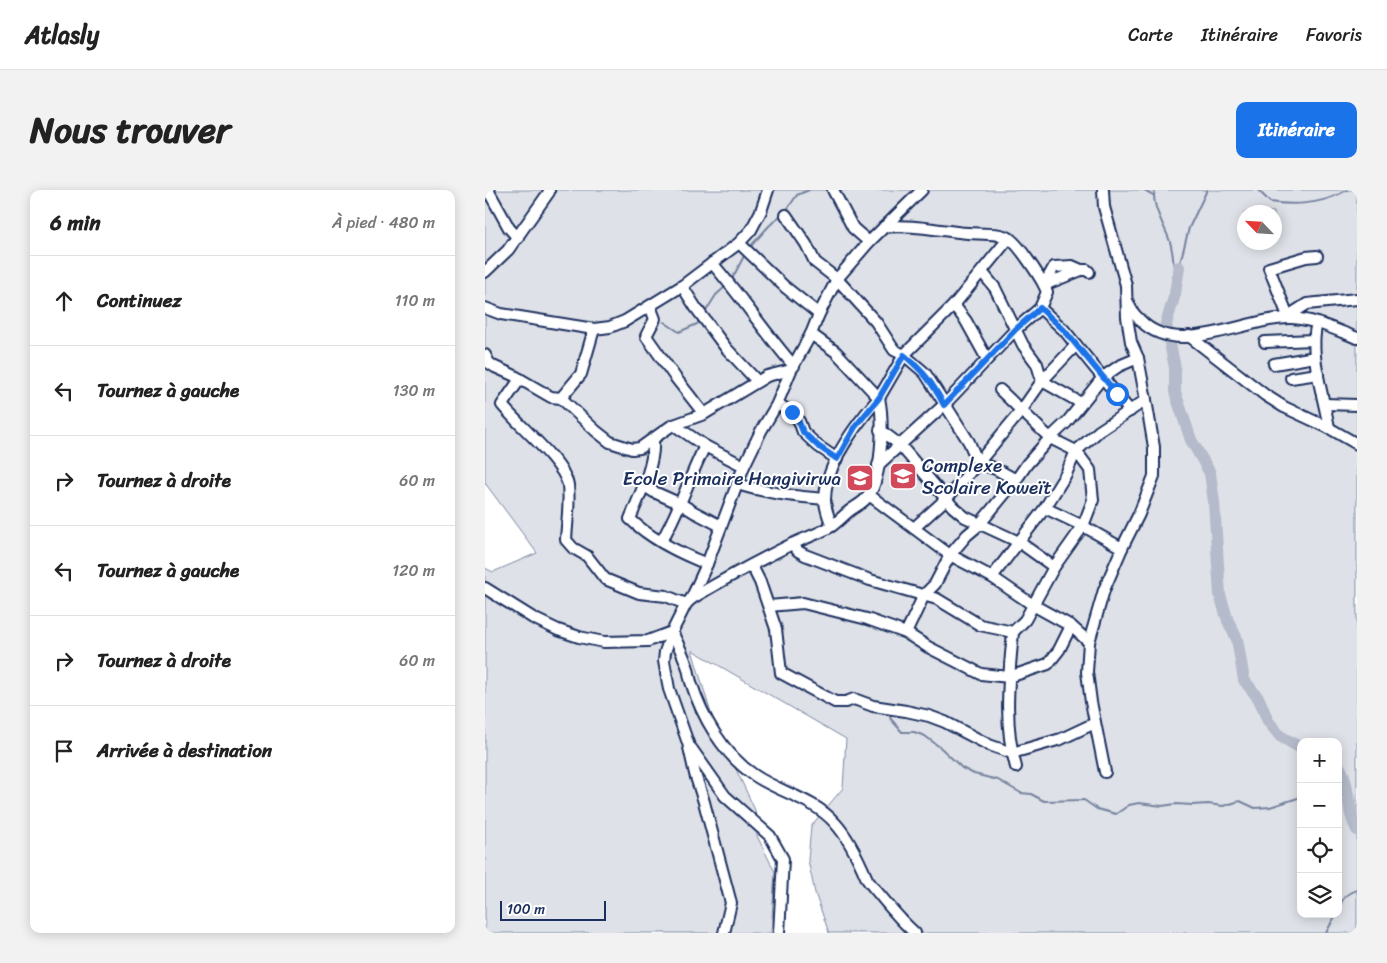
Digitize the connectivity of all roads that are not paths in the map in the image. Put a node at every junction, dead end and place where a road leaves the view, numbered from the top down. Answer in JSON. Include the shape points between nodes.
{"nodes":[{"id":1,"x":488,"y":190,"type":"edge"},
{"id":2,"x":549,"y":190,"type":"edge"},
{"id":3,"x":768,"y":190,"type":"edge"},
{"id":4,"x":833,"y":190,"type":"edge"},
{"id":5,"x":922,"y":190,"type":"edge"},
{"id":6,"x":1103,"y":190,"type":"edge"},
{"id":7,"x":786,"y":215,"type":"dead end"},
{"id":8,"x":884,"y":227,"type":"junction"},
{"id":9,"x":518,"y":238,"type":"junction"},
{"id":10,"x":1009,"y":238,"type":"junction"},
{"id":11,"x":869,"y":242,"type":"junction"},
{"id":12,"x":741,"y":246,"type":"junction"},
{"id":13,"x":1317,"y":256,"type":"dead end"},
{"id":14,"x":712,"y":263,"type":"junction"},
{"id":15,"x":1085,"y":271,"type":"dead end"},
{"id":16,"x":485,"y":272,"type":"edge"},
{"id":17,"x":982,"y":272,"type":"junction"},
{"id":18,"x":837,"y":280,"type":"junction"},
{"id":19,"x":1044,"y":285,"type":"junction"},
{"id":20,"x":682,"y":286,"type":"junction"},
{"id":21,"x":1126,"y":294,"type":"junction"},
{"id":22,"x":1357,"y":298,"type":"edge"},
{"id":23,"x":954,"y":305,"type":"junction"},
{"id":24,"x":650,"y":306,"type":"junction"},
{"id":25,"x":485,"y":308,"type":"edge"},
{"id":26,"x":1040,"y":308,"type":"junction"},
{"id":27,"x":819,"y":314,"type":"junction"},
{"id":28,"x":1286,"y":317,"type":"junction"},
{"id":29,"x":1317,"y":323,"type":"junction"},
{"id":30,"x":594,"y":328,"type":"junction"},
{"id":31,"x":1016,"y":329,"type":"junction"},
{"id":32,"x":811,"y":334,"type":"junction"},
{"id":33,"x":1189,"y":336,"type":"junction"},
{"id":34,"x":1357,"y":338,"type":"edge"},
{"id":35,"x":1314,"y":340,"type":"junction"},
{"id":36,"x":1265,"y":342,"type":"dead end"},
{"id":37,"x":1076,"y":345,"type":"junction"},
{"id":38,"x":485,"y":355,"type":"edge"},
{"id":39,"x":904,"y":355,"type":"junction"},
{"id":40,"x":1315,"y":357,"type":"junction"},
{"id":41,"x":1137,"y":358,"type":"junction"},
{"id":42,"x":987,"y":359,"type":"junction"},
{"id":43,"x":1274,"y":364,"type":"dead end"},
{"id":44,"x":793,"y":368,"type":"junction"},
{"id":45,"x":1318,"y":374,"type":"junction"},
{"id":46,"x":1103,"y":377,"type":"junction"},
{"id":47,"x":1291,"y":378,"type":"dead end"},
{"id":48,"x":520,"y":379,"type":"junction"},
{"id":49,"x":757,"y":381,"type":"junction"},
{"id":50,"x":1042,"y":381,"type":"junction"},
{"id":51,"x":1000,"y":390,"type":"dead end"},
{"id":52,"x":561,"y":398,"type":"junction"},
{"id":53,"x":879,"y":398,"type":"junction"},
{"id":54,"x":1146,"y":400,"type":"junction"},
{"id":55,"x":1081,"y":403,"type":"junction"},
{"id":56,"x":777,"y":404,"type":"junction"},
{"id":57,"x":1325,"y":404,"type":"junction"},
{"id":58,"x":944,"y":405,"type":"junction"},
{"id":59,"x":1357,"y":405,"type":"edge"},
{"id":60,"x":1021,"y":411,"type":"junction"},
{"id":61,"x":1130,"y":412,"type":"junction"},
{"id":62,"x":704,"y":414,"type":"junction"},
{"id":63,"x":674,"y":425,"type":"junction"},
{"id":64,"x":1329,"y":428,"type":"junction"},
{"id":65,"x":880,"y":430,"type":"junction"},
{"id":66,"x":1050,"y":438,"type":"junction"},
{"id":67,"x":653,"y":440,"type":"junction"},
{"id":68,"x":1357,"y":444,"type":"edge"},
{"id":69,"x":900,"y":445,"type":"junction"},
{"id":70,"x":705,"y":446,"type":"junction"},
{"id":71,"x":1076,"y":451,"type":"junction"},
{"id":72,"x":837,"y":459,"type":"junction"},
{"id":73,"x":979,"y":463,"type":"junction"},
{"id":74,"x":878,"y":465,"type":"junction"},
{"id":75,"x":744,"y":466,"type":"junction"},
{"id":76,"x":1016,"y":480,"type":"junction"},
{"id":77,"x":737,"y":484,"type":"junction"},
{"id":78,"x":643,"y":485,"type":"junction"},
{"id":79,"x":869,"y":495,"type":"junction"},
{"id":80,"x":825,"y":499,"type":"junction"},
{"id":81,"x":946,"y":499,"type":"junction"},
{"id":82,"x":681,"y":504,"type":"junction"},
{"id":83,"x":1045,"y":508,"type":"junction"},
{"id":84,"x":979,"y":525,"type":"junction"},
{"id":85,"x":721,"y":526,"type":"junction"},
{"id":86,"x":832,"y":526,"type":"junction"},
{"id":87,"x":1083,"y":526,"type":"junction"},
{"id":88,"x":914,"y":528,"type":"junction"},
{"id":89,"x":1019,"y":542,"type":"junction"},
{"id":90,"x":663,"y":543,"type":"junction"},
{"id":91,"x":792,"y":544,"type":"junction"},
{"id":92,"x":1121,"y":548,"type":"junction"},
{"id":93,"x":950,"y":555,"type":"junction"},
{"id":94,"x":707,"y":564,"type":"junction"},
{"id":95,"x":752,"y":566,"type":"junction"},
{"id":96,"x":1054,"y":567,"type":"junction"},
{"id":97,"x":992,"y":577,"type":"junction"},
{"id":98,"x":485,"y":588,"type":"edge"},
{"id":99,"x":925,"y":595,"type":"junction"},
{"id":100,"x":688,"y":601,"type":"junction"},
{"id":101,"x":1033,"y":605,"type":"junction"},
{"id":102,"x":769,"y":606,"type":"junction"},
{"id":103,"x":1071,"y":626,"type":"junction"},
{"id":104,"x":672,"y":632,"type":"junction"},
{"id":105,"x":1013,"y":632,"type":"junction"},
{"id":106,"x":906,"y":633,"type":"junction"},
{"id":107,"x":654,"y":640,"type":"junction"},
{"id":108,"x":1089,"y":642,"type":"junction"},
{"id":109,"x":665,"y":652,"type":"junction"},
{"id":110,"x":1009,"y":676,"type":"junction"},
{"id":111,"x":1095,"y":723,"type":"junction"},
{"id":112,"x":688,"y":743,"type":"junction"},
{"id":113,"x":1012,"y":753,"type":"junction"},
{"id":114,"x":1017,"y":767,"type":"dead end"},
{"id":115,"x":1105,"y":772,"type":"dead end"},
{"id":116,"x":724,"y":933,"type":"edge"},
{"id":117,"x":779,"y":933,"type":"edge"},
{"id":118,"x":915,"y":933,"type":"edge"}],
"edges":[{"from":1,"to":9,"type":"street"},
{"from":2,"to":9,"type":"street"},
{"from":3,"to":12,"type":"street","via":[[761,211]]},
{"from":4,"to":11,"type":"street","via":[[853,228]]},
{"from":5,"to":8,"type":"street"},
{"from":6,"to":21,"type":"street","via":[[1104,207]]},
{"from":7,"to":18,"type":"street","via":[[815,262]]},
{"from":8,"to":10,"type":"street","via":[[902,225]]},
{"from":8,"to":11,"type":"street"},
{"from":9,"to":16,"type":"street"},
{"from":10,"to":17,"type":"street"},
{"from":10,"to":19,"type":"street"},
{"from":11,"to":18,"type":"street"},
{"from":12,"to":14,"type":"street"},
{"from":12,"to":27,"type":"street"},
{"from":13,"to":28,"type":"street","via":[[1306,256],[1269,268]]},
{"from":14,"to":20,"type":"street"},
{"from":14,"to":44,"type":"street"},
{"from":15,"to":19,"type":"street"},
{"from":17,"to":23,"type":"street"},
{"from":17,"to":31,"type":"street","via":[[995,288]]},
{"from":18,"to":27,"type":"street"},
{"from":18,"to":39,"type":"street","via":[[877,322],[895,350]]},
{"from":19,"to":26,"type":"street","via":[[1047,292]]},
{"from":20,"to":24,"type":"street"},
{"from":20,"to":49,"type":"street","via":[[726,348]]},
{"from":21,"to":33,"type":"street","via":[[1130,310],[1150,329],[1170,336]]},
{"from":21,"to":41,"type":"street","via":[[1127,317]]},
{"from":22,"to":28,"type":"street","via":[[1307,304]]},
{"from":23,"to":39,"type":"street"},
{"from":23,"to":42,"type":"street"},
{"from":24,"to":30,"type":"street","via":[[610,327]]},
{"from":24,"to":62,"type":"street","via":[[655,319],[646,336]]},
{"from":25,"to":30,"type":"street","via":[[501,314]]},
{"from":26,"to":31,"type":"street"},
{"from":26,"to":37,"type":"street"},
{"from":27,"to":32,"type":"street"},
{"from":28,"to":29,"type":"street"},
{"from":28,"to":33,"type":"street","via":[[1218,333]]},
{"from":29,"to":34,"type":"street"},
{"from":29,"to":35,"type":"street"},
{"from":30,"to":52,"type":"street","via":[[581,374]]},
{"from":31,"to":42,"type":"street"},
{"from":31,"to":50,"type":"street","via":[[1037,364]]},
{"from":32,"to":44,"type":"street"},
{"from":32,"to":53,"type":"street","via":[[836,352]]},
{"from":33,"to":64,"type":"street","via":[[1277,403]]},
{"from":35,"to":36,"type":"street"},
{"from":35,"to":40,"type":"street"},
{"from":37,"to":46,"type":"street"},
{"from":37,"to":50,"type":"street"},
{"from":38,"to":48,"type":"street","via":[[489,363]]},
{"from":39,"to":53,"type":"street"},
{"from":39,"to":58,"type":"street","via":[[925,373]]},
{"from":40,"to":43,"type":"street"},
{"from":40,"to":45,"type":"street"},
{"from":41,"to":46,"type":"street"},
{"from":41,"to":54,"type":"street"},
{"from":42,"to":58,"type":"street"},
{"from":44,"to":49,"type":"street"},
{"from":44,"to":56,"type":"street"},
{"from":45,"to":47,"type":"street"},
{"from":45,"to":57,"type":"street"},
{"from":46,"to":55,"type":"street"},
{"from":46,"to":61,"type":"street"},
{"from":48,"to":52,"type":"street","via":[[551,397]]},
{"from":48,"to":100,"type":"street","via":[[502,405],[539,442],[564,475],[568,484],[566,540],[569,545],[587,556],[605,578],[639,593]]},
{"from":49,"to":62,"type":"street"},
{"from":50,"to":55,"type":"street"},
{"from":50,"to":60,"type":"street"},
{"from":51,"to":60,"type":"street"},
{"from":52,"to":67,"type":"street","via":[[610,442],[632,449]]},
{"from":53,"to":65,"type":"street","via":[[882,412]]},
{"from":53,"to":72,"type":"street","via":[[855,427]]},
{"from":54,"to":61,"type":"street"},
{"from":54,"to":92,"type":"street","via":[[1154,447],[1154,476]]},
{"from":55,"to":66,"type":"street"},
{"from":56,"to":72,"type":"street","via":[[792,412],[803,432]]},
{"from":56,"to":75,"type":"street"},
{"from":57,"to":59,"type":"street"},
{"from":57,"to":64,"type":"street"},
{"from":58,"to":69,"type":"street"},
{"from":58,"to":73,"type":"street"},
{"from":60,"to":66,"type":"street"},
{"from":60,"to":73,"type":"street"},
{"from":61,"to":71,"type":"street","via":[[1099,431]]},
{"from":62,"to":63,"type":"street"},
{"from":63,"to":67,"type":"street"},
{"from":63,"to":70,"type":"street"},
{"from":64,"to":68,"type":"street"},
{"from":65,"to":69,"type":"street"},
{"from":65,"to":74,"type":"street"},
{"from":66,"to":71,"type":"street"},
{"from":66,"to":76,"type":"street"},
{"from":67,"to":78,"type":"street","via":[[654,451]]},
{"from":69,"to":74,"type":"street"},
{"from":69,"to":81,"type":"street"},
{"from":70,"to":75,"type":"street"},
{"from":70,"to":82,"type":"street"},
{"from":71,"to":83,"type":"street"},
{"from":71,"to":87,"type":"street","via":[[1090,470],[1093,500]]},
{"from":72,"to":80,"type":"street"},
{"from":73,"to":76,"type":"street","via":[[996,468]]},
{"from":73,"to":81,"type":"street"},
{"from":74,"to":79,"type":"street"},
{"from":75,"to":77,"type":"street"},
{"from":76,"to":84,"type":"street"},
{"from":77,"to":80,"type":"street","via":[[795,497]]},
{"from":77,"to":85,"type":"street"},
{"from":78,"to":82,"type":"street"},
{"from":78,"to":90,"type":"street","via":[[630,519]]},
{"from":79,"to":86,"type":"street"},
{"from":79,"to":88,"type":"street"},
{"from":80,"to":86,"type":"street"},
{"from":81,"to":84,"type":"street"},
{"from":81,"to":88,"type":"street"},
{"from":82,"to":85,"type":"street"},
{"from":82,"to":90,"type":"street"},
{"from":83,"to":87,"type":"street"},
{"from":83,"to":89,"type":"street"},
{"from":84,"to":89,"type":"street"},
{"from":84,"to":93,"type":"street"},
{"from":85,"to":94,"type":"street"},
{"from":86,"to":91,"type":"street"},
{"from":87,"to":92,"type":"street"},
{"from":87,"to":96,"type":"street"},
{"from":88,"to":93,"type":"street"},
{"from":89,"to":96,"type":"street"},
{"from":89,"to":97,"type":"street"},
{"from":90,"to":94,"type":"street"},
{"from":91,"to":95,"type":"street"},
{"from":91,"to":99,"type":"street","via":[[798,551],[870,580]]},
{"from":92,"to":108,"type":"street","via":[[1104,590]]},
{"from":93,"to":97,"type":"street"},
{"from":93,"to":99,"type":"street","via":[[935,584]]},
{"from":94,"to":100,"type":"street"},
{"from":95,"to":100,"type":"street"},
{"from":95,"to":102,"type":"street"},
{"from":96,"to":101,"type":"street"},
{"from":97,"to":101,"type":"street"},
{"from":98,"to":107,"type":"street","via":[[533,618],[579,637],[605,642]]},
{"from":99,"to":105,"type":"street","via":[[979,625]]},
{"from":99,"to":106,"type":"street"},
{"from":100,"to":104,"type":"street"},
{"from":101,"to":103,"type":"street"},
{"from":101,"to":105,"type":"street"},
{"from":102,"to":106,"type":"street","via":[[803,603],[867,619]]},
{"from":102,"to":113,"type":"street","via":[[779,644],[781,673],[835,702],[854,699],[873,706],[929,716],[989,746]]},
{"from":103,"to":108,"type":"street"},
{"from":103,"to":110,"type":"street","via":[[1048,664]]},
{"from":104,"to":107,"type":"street"},
{"from":104,"to":109,"type":"street"},
{"from":104,"to":118,"type":"street","via":[[687,665],[697,699],[725,748],[754,776],[827,814],[841,830],[868,880],[903,924]]},
{"from":105,"to":110,"type":"street"},
{"from":106,"to":110,"type":"street","via":[[928,648],[981,674]]},
{"from":107,"to":109,"type":"street"},
{"from":108,"to":111,"type":"street","via":[[1087,672]]},
{"from":109,"to":112,"type":"street","via":[[663,661],[669,689]]},
{"from":110,"to":113,"type":"street","via":[[1008,724]]},
{"from":111,"to":113,"type":"street","via":[[1061,739]]},
{"from":111,"to":115,"type":"street"},
{"from":112,"to":116,"type":"street","via":[[731,903]]},
{"from":112,"to":117,"type":"street","via":[[725,796],[770,836],[783,859]]},
{"from":113,"to":114,"type":"street"}]}
